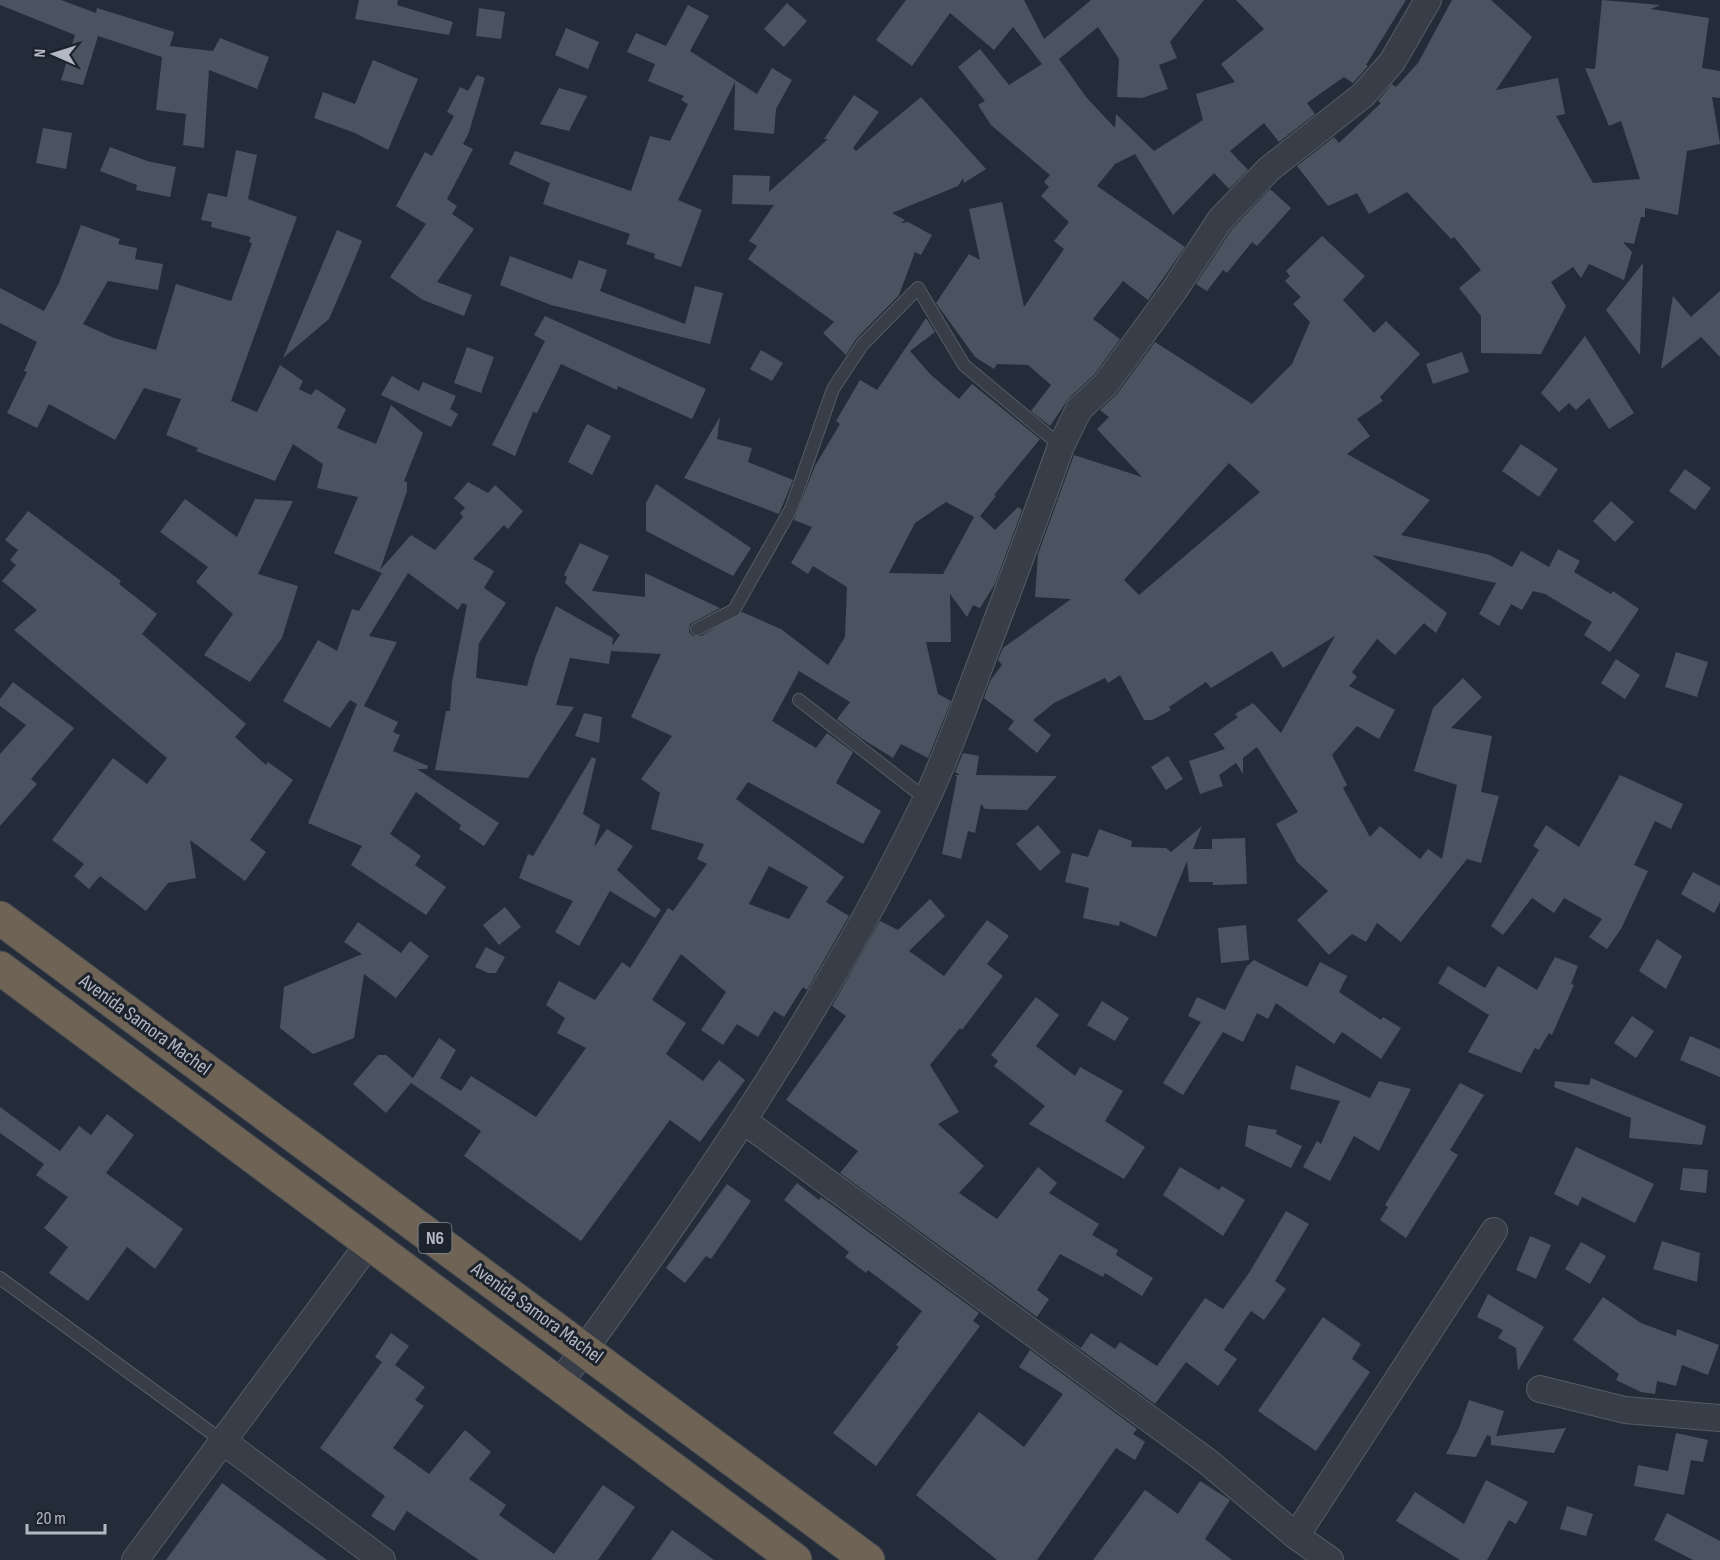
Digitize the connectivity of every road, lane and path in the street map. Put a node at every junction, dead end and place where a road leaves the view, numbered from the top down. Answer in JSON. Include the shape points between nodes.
{"nodes":[{"id":1,"x":1428,"y":0,"type":"edge"},
{"id":2,"x":1061,"y":446,"type":"junction"},
{"id":3,"x":697,"y":629,"type":"dead end"},
{"id":4,"x":800,"y":700,"type":"dead end"},
{"id":5,"x":926,"y":800,"type":"junction"},
{"id":6,"x":0,"y":918,"type":"edge"},
{"id":7,"x":0,"y":968,"type":"edge"},
{"id":8,"x":744,"y":1121,"type":"junction"},
{"id":9,"x":1494,"y":1231,"type":"dead end"},
{"id":10,"x":370,"y":1242,"type":"junction"},
{"id":11,"x":0,"y":1278,"type":"edge"},
{"id":12,"x":585,"y":1348,"type":"junction"},
{"id":13,"x":559,"y":1384,"type":"junction"},
{"id":14,"x":1540,"y":1389,"type":"dead end"},
{"id":15,"x":1720,"y":1418,"type":"edge"},
{"id":16,"x":224,"y":1442,"type":"junction"},
{"id":17,"x":1296,"y":1536,"type":"junction"},
{"id":18,"x":135,"y":1560,"type":"edge"},
{"id":19,"x":382,"y":1560,"type":"edge"},
{"id":20,"x":795,"y":1560,"type":"edge"},
{"id":21,"x":868,"y":1560,"type":"edge"},
{"id":22,"x":1330,"y":1560,"type":"edge"}],
"edges":[{"from":1,"to":2,"type":"street","via":[[1392,62],[1363,95],[1269,169],[1220,220],[1104,385],[1079,409]]},
{"from":2,"to":3,"type":"lane","via":[[964,365],[918,288],[862,345],[833,389],[791,509],[734,610]]},
{"from":2,"to":5,"type":"street","via":[[1005,602]]},
{"from":4,"to":5,"type":"lane"},
{"from":5,"to":8,"type":"street","via":[[811,1014]]},
{"from":6,"to":12,"type":"highway","name":"Avenida Samora Machel","number":"N6"},
{"from":7,"to":10,"type":"highway","name":"Avenida Samora Machel","number":"N6"},
{"from":8,"to":12,"type":"street"},
{"from":8,"to":17,"type":"street","via":[[1208,1462]]},
{"from":9,"to":17,"type":"street"},
{"from":10,"to":13,"type":"highway","name":"Avenida Samora Machel","number":"N6"},
{"from":10,"to":16,"type":"street"},
{"from":11,"to":16,"type":"lane"},
{"from":12,"to":13,"type":"street"},
{"from":12,"to":21,"type":"highway","name":"Avenida Samora Machel","number":"N6"},
{"from":13,"to":20,"type":"highway","name":"Avenida Samora Machel","number":"N6"},
{"from":14,"to":15,"type":"street","via":[[1624,1410]]},
{"from":16,"to":18,"type":"street"},
{"from":16,"to":19,"type":"street"},
{"from":17,"to":22,"type":"street"}]}
